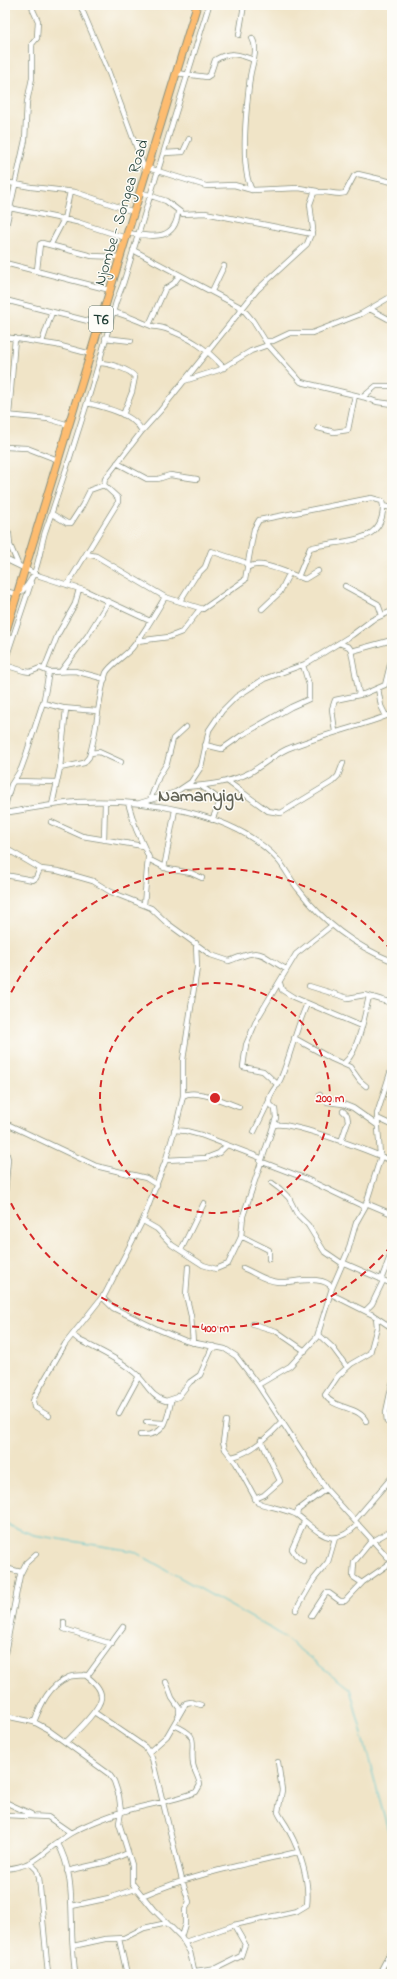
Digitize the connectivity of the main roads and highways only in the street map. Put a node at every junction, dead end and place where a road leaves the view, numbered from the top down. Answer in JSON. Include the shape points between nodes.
{"nodes":[{"id":1,"x":198,"y":5,"type":"edge"},
{"id":2,"x":5,"y":634,"type":"edge"}],
"edges":[{"from":1,"to":2,"type":"highway","name":"Njombe - Songea Road","number":"T6","via":[[69,425],[22,566],[20,584]]}]}
